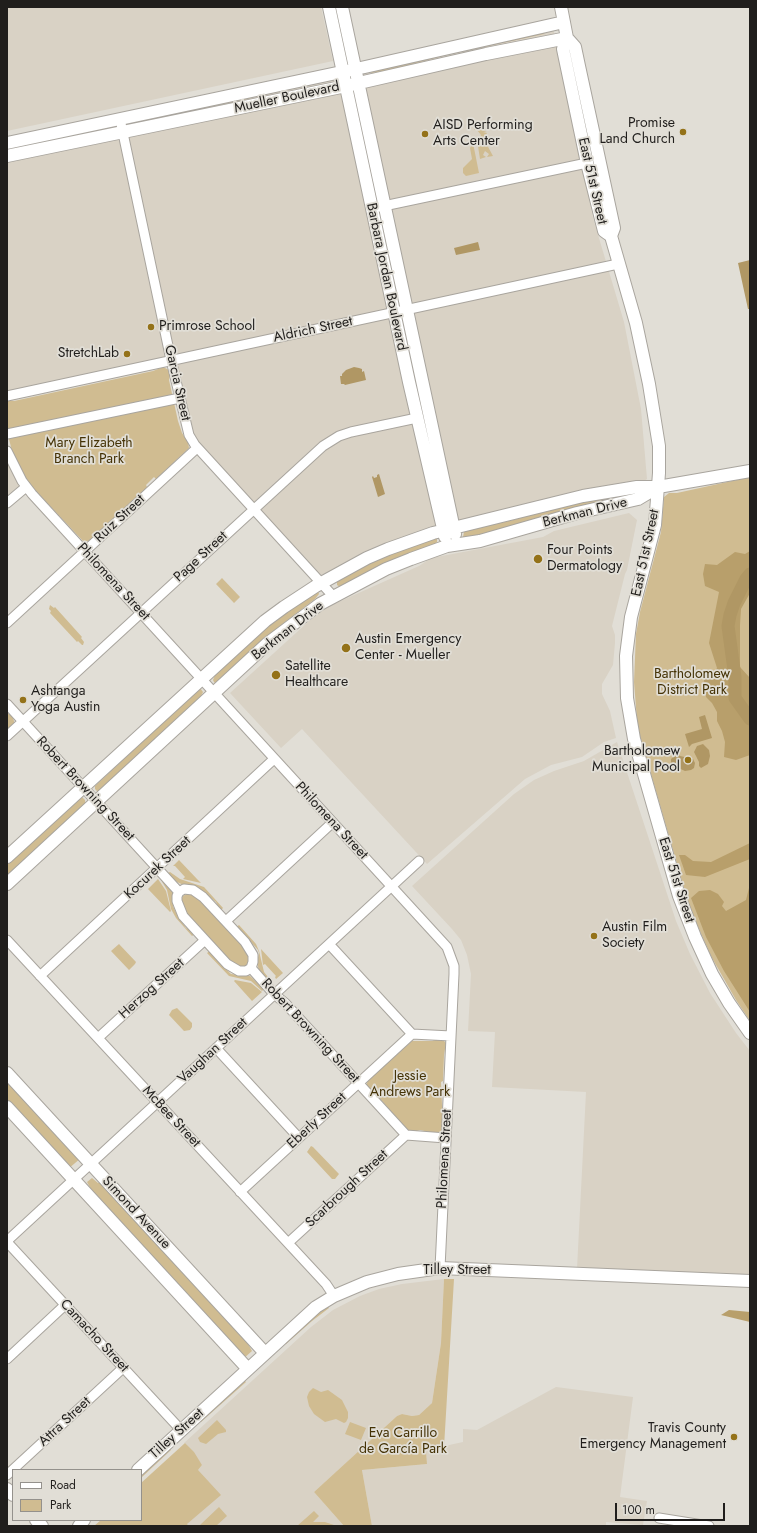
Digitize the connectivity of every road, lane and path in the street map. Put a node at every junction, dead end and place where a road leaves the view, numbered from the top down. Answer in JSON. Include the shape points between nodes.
{"nodes":[{"id":1,"x":329,"y":7,"type":"edge"},
{"id":2,"x":342,"y":7,"type":"edge"},
{"id":3,"x":560,"y":7,"type":"edge"},
{"id":4,"x":564,"y":22,"type":"junction"},
{"id":5,"x":567,"y":38,"type":"junction"},
{"id":6,"x":356,"y":69,"type":"junction"},
{"id":7,"x":343,"y":72,"type":"junction"},
{"id":8,"x":359,"y":83,"type":"junction"},
{"id":9,"x":346,"y":86,"type":"junction"},
{"id":10,"x":120,"y":119,"type":"junction"},
{"id":11,"x":122,"y":133,"type":"junction"},
{"id":12,"x":7,"y":143,"type":"edge"},
{"id":13,"x":7,"y":156,"type":"edge"},
{"id":14,"x":587,"y":163,"type":"junction"},
{"id":15,"x":385,"y":206,"type":"junction"},
{"id":16,"x":372,"y":209,"type":"junction"},
{"id":17,"x":611,"y":236,"type":"junction"},
{"id":18,"x":618,"y":264,"type":"junction"},
{"id":19,"x":408,"y":310,"type":"junction"},
{"id":20,"x":394,"y":313,"type":"junction"},
{"id":21,"x":171,"y":360,"type":"junction"},
{"id":22,"x":7,"y":396,"type":"edge"},
{"id":23,"x":180,"y":398,"type":"junction"},
{"id":24,"x":417,"y":418,"type":"junction"},
{"id":25,"x":7,"y":434,"type":"edge"},
{"id":26,"x":197,"y":448,"type":"junction"},
{"id":27,"x":7,"y":451,"type":"edge"},
{"id":28,"x":750,"y":471,"type":"edge"},
{"id":29,"x":26,"y":487,"type":"junction"},
{"id":30,"x":658,"y":487,"type":"junction"},
{"id":31,"x":7,"y":504,"type":"edge"},
{"id":32,"x":253,"y":510,"type":"junction"},
{"id":33,"x":449,"y":529,"type":"junction"},
{"id":34,"x":452,"y":545,"type":"junction"},
{"id":35,"x":84,"y":551,"type":"junction"},
{"id":36,"x":321,"y":583,"type":"junction"},
{"id":37,"x":333,"y":596,"type":"junction"},
{"id":38,"x":141,"y":613,"type":"junction"},
{"id":39,"x":7,"y":623,"type":"edge"},
{"id":40,"x":202,"y":679,"type":"junction"},
{"id":41,"x":214,"y":693,"type":"junction"},
{"id":42,"x":7,"y":704,"type":"edge"},
{"id":43,"x":23,"y":721,"type":"junction"},
{"id":44,"x":7,"y":736,"type":"edge"},
{"id":45,"x":274,"y":759,"type":"junction"},
{"id":46,"x":84,"y":788,"type":"junction"},
{"id":47,"x":96,"y":801,"type":"junction"},
{"id":48,"x":332,"y":822,"type":"junction"},
{"id":49,"x":7,"y":857,"type":"edge"},
{"id":50,"x":419,"y":861,"type":"dead end"},
{"id":51,"x":158,"y":868,"type":"junction"},
{"id":52,"x":7,"y":884,"type":"edge"},
{"id":53,"x":392,"y":887,"type":"junction"},
{"id":54,"x":180,"y":892,"type":"junction"},
{"id":55,"x":226,"y":921,"type":"junction"},
{"id":56,"x":7,"y":940,"type":"edge"},
{"id":57,"x":205,"y":940,"type":"junction"},
{"id":58,"x":329,"y":944,"type":"junction"},
{"id":59,"x":250,"y":968,"type":"junction"},
{"id":60,"x":40,"y":976,"type":"junction"},
{"id":61,"x":274,"y":994,"type":"junction"},
{"id":62,"x":750,"y":1032,"type":"edge"},
{"id":63,"x":412,"y":1034,"type":"junction"},
{"id":64,"x":452,"y":1036,"type":"junction"},
{"id":65,"x":98,"y":1038,"type":"junction"},
{"id":66,"x":216,"y":1048,"type":"junction"},
{"id":67,"x":7,"y":1073,"type":"edge"},
{"id":68,"x":358,"y":1083,"type":"junction"},
{"id":69,"x":158,"y":1102,"type":"junction"},
{"id":70,"x":7,"y":1107,"type":"edge"},
{"id":71,"x":406,"y":1136,"type":"junction"},
{"id":72,"x":300,"y":1138,"type":"junction"},
{"id":73,"x":446,"y":1138,"type":"junction"},
{"id":74,"x":90,"y":1164,"type":"junction"},
{"id":75,"x":73,"y":1179,"type":"junction"},
{"id":76,"x":240,"y":1192,"type":"junction"},
{"id":77,"x":7,"y":1242,"type":"edge"},
{"id":78,"x":288,"y":1243,"type":"junction"},
{"id":79,"x":440,"y":1268,"type":"junction"},
{"id":80,"x":750,"y":1281,"type":"edge"},
{"id":81,"x":334,"y":1296,"type":"junction"},
{"id":82,"x":65,"y":1305,"type":"junction"},
{"id":83,"x":265,"y":1353,"type":"junction"},
{"id":84,"x":7,"y":1359,"type":"edge"},
{"id":85,"x":123,"y":1368,"type":"junction"},
{"id":86,"x":248,"y":1369,"type":"junction"},
{"id":87,"x":181,"y":1430,"type":"junction"},
{"id":88,"x":14,"y":1469,"type":"edge"},
{"id":89,"x":139,"y":1469,"type":"edge"},
{"id":90,"x":659,"y":1518,"type":"dead end"},
{"id":91,"x":709,"y":1526,"type":"edge"}],
"edges":[{"from":1,"to":7,"type":"street","name":"Barbara Jordan Boulevard"},
{"from":2,"to":6,"type":"street","name":"Barbara Jordan Boulevard"},
{"from":3,"to":4,"type":"street","name":"East 51st Street"},
{"from":4,"to":5,"type":"street","name":"East 51st Street"},
{"from":4,"to":6,"type":"street","name":"Mueller Boulevard"},
{"from":5,"to":8,"type":"street","name":"Mueller Boulevard"},
{"from":5,"to":14,"type":"street","name":"East 51st Street","via":[[563,49]]},
{"from":5,"to":17,"type":"street","name":"East 51st Street","via":[[575,47],[614,228]]},
{"from":6,"to":7,"type":"street","name":"Mueller Boulevard"},
{"from":6,"to":8,"type":"street","name":"Barbara Jordan Boulevard"},
{"from":7,"to":9,"type":"street","name":"Barbara Jordan Boulevard"},
{"from":7,"to":10,"type":"street","name":"Mueller Boulevard"},
{"from":8,"to":9,"type":"street","name":"Mueller Boulevard"},
{"from":8,"to":15,"type":"street","name":"Barbara Jordan Boulevard"},
{"from":9,"to":11,"type":"street","name":"Mueller Boulevard"},
{"from":9,"to":16,"type":"street","name":"Barbara Jordan Boulevard"},
{"from":10,"to":11,"type":"street","name":"Garcia Street"},
{"from":10,"to":12,"type":"street","name":"Mueller Boulevard"},
{"from":11,"to":13,"type":"street","name":"Mueller Boulevard"},
{"from":11,"to":21,"type":"street","name":"Garcia Street"},
{"from":14,"to":15,"type":"street"},
{"from":14,"to":17,"type":"street","name":"East 51st Street","via":[[604,231]]},
{"from":15,"to":16,"type":"street"},
{"from":15,"to":19,"type":"street","name":"Barbara Jordan Boulevard"},
{"from":16,"to":20,"type":"street","name":"Barbara Jordan Boulevard"},
{"from":17,"to":18,"type":"street","name":"East 51st Street"},
{"from":18,"to":19,"type":"street","name":"Aldrich Street"},
{"from":18,"to":30,"type":"street","name":"East 51st Street","via":[[636,323],[652,397],[658,446]]},
{"from":19,"to":20,"type":"street","name":"Aldrich Street"},
{"from":19,"to":33,"type":"street","name":"Barbara Jordan Boulevard"},
{"from":20,"to":21,"type":"street","name":"Aldrich Street"},
{"from":20,"to":24,"type":"street","name":"Barbara Jordan Boulevard"},
{"from":21,"to":22,"type":"street","name":"Aldrich Street"},
{"from":21,"to":23,"type":"street","name":"Garcia Street"},
{"from":23,"to":25,"type":"street"},
{"from":23,"to":26,"type":"street","name":"Garcia Street","via":[[187,428]]},
{"from":24,"to":32,"type":"street","name":"Page Street","via":[[351,432],[332,440]]},
{"from":24,"to":33,"type":"street","name":"Barbara Jordan Boulevard"},
{"from":26,"to":32,"type":"street","name":"Garcia Street"},
{"from":26,"to":35,"type":"street","name":"Ruiz Street"},
{"from":27,"to":29,"type":"street","name":"Philomena Street"},
{"from":28,"to":30,"type":"street","name":"Berkman Drive"},
{"from":29,"to":31,"type":"street"},
{"from":29,"to":35,"type":"street","name":"Philomena Street"},
{"from":30,"to":33,"type":"street","name":"Berkman Drive","via":[[637,487],[583,496]]},
{"from":30,"to":34,"type":"street","name":"Berkman Drive","via":[[638,499],[480,541]]},
{"from":30,"to":62,"type":"street","name":"East 51st Street","via":[[655,525],[628,635],[628,698],[634,739],[679,896],[712,974]]},
{"from":32,"to":36,"type":"street","name":"Garcia Street"},
{"from":32,"to":38,"type":"street","name":"Page Street"},
{"from":33,"to":34,"type":"street","name":"Barbara Jordan Boulevard"},
{"from":33,"to":36,"type":"street","name":"Berkman Drive","via":[[388,549]]},
{"from":34,"to":37,"type":"street","name":"Berkman Drive","via":[[386,569]]},
{"from":35,"to":38,"type":"street","name":"Philomena Street"},
{"from":35,"to":39,"type":"street","name":"Ruiz Street"},
{"from":36,"to":37,"type":"street","name":"Garcia Street"},
{"from":36,"to":40,"type":"street","name":"Berkman Drive","via":[[275,614]]},
{"from":37,"to":41,"type":"street","name":"Berkman Drive","via":[[279,634]]},
{"from":38,"to":40,"type":"street","name":"Philomena Street"},
{"from":38,"to":43,"type":"street","name":"Page Street"},
{"from":40,"to":41,"type":"street","name":"Philomena Street"},
{"from":40,"to":46,"type":"street","name":"Berkman Drive"},
{"from":41,"to":45,"type":"street","name":"Philomena Street"},
{"from":41,"to":47,"type":"street","name":"Berkman Drive"},
{"from":42,"to":43,"type":"street","name":"Robert Browning Street"},
{"from":43,"to":44,"type":"street","name":"Page Street"},
{"from":43,"to":46,"type":"street","name":"Robert Browning Street"},
{"from":45,"to":48,"type":"street","name":"Philomena Street"},
{"from":45,"to":51,"type":"street","name":"Kocurek Street"},
{"from":46,"to":47,"type":"street","name":"Robert Browning Street"},
{"from":46,"to":49,"type":"street","name":"Berkman Drive"},
{"from":47,"to":51,"type":"street","name":"Robert Browning Street"},
{"from":47,"to":52,"type":"street","name":"Berkman Drive"},
{"from":48,"to":53,"type":"street","name":"Philomena Street"},
{"from":48,"to":55,"type":"street"},
{"from":50,"to":53,"type":"street","name":"Vaughan Street"},
{"from":51,"to":54,"type":"street","name":"Robert Browning Street"},
{"from":51,"to":60,"type":"street","name":"Kocurek Street"},
{"from":53,"to":58,"type":"street","name":"Vaughan Street"},
{"from":53,"to":64,"type":"street","name":"Philomena Street","via":[[441,940],[451,957],[454,974]]},
{"from":54,"to":55,"type":"street","name":"Robert Browning Street","via":[[184,889],[196,891]]},
{"from":54,"to":57,"type":"street","name":"Robert Browning Street","via":[[177,896],[180,912]]},
{"from":55,"to":59,"type":"street","name":"Robert Browning Street","via":[[250,948],[253,962]]},
{"from":56,"to":60,"type":"street","name":"McBee Street"},
{"from":57,"to":59,"type":"street","name":"Robert Browning Street","via":[[233,968],[246,971]]},
{"from":57,"to":65,"type":"street","name":"Herzog Street"},
{"from":58,"to":61,"type":"street","name":"Vaughan Street"},
{"from":58,"to":63,"type":"street"},
{"from":59,"to":61,"type":"street","name":"Robert Browning Street"},
{"from":60,"to":65,"type":"street","name":"McBee Street"},
{"from":61,"to":66,"type":"street","name":"Vaughan Street"},
{"from":61,"to":68,"type":"street","name":"Robert Browning Street"},
{"from":63,"to":64,"type":"street"},
{"from":63,"to":68,"type":"street","name":"Eberly Street"},
{"from":64,"to":73,"type":"street","name":"Philomena Street"},
{"from":65,"to":69,"type":"street","name":"McBee Street"},
{"from":66,"to":69,"type":"street","name":"Vaughan Street"},
{"from":66,"to":72,"type":"street"},
{"from":67,"to":74,"type":"street","name":"Simond Avenue"},
{"from":68,"to":71,"type":"street","name":"Robert Browning Street"},
{"from":68,"to":72,"type":"street","name":"Eberly Street"},
{"from":69,"to":74,"type":"street","name":"Vaughan Street"},
{"from":69,"to":76,"type":"street","name":"McBee Street"},
{"from":70,"to":75,"type":"street","name":"Simond Avenue"},
{"from":71,"to":73,"type":"street"},
{"from":71,"to":78,"type":"street","name":"Scarbrough Street"},
{"from":72,"to":76,"type":"street","name":"Eberly Street"},
{"from":73,"to":79,"type":"street","name":"Philomena Street"},
{"from":74,"to":75,"type":"street","name":"Vaughan Street"},
{"from":74,"to":83,"type":"street","name":"Simond Avenue"},
{"from":75,"to":77,"type":"street","name":"Vaughan Street"},
{"from":75,"to":86,"type":"street","name":"Simond Avenue"},
{"from":76,"to":78,"type":"street","name":"McBee Street"},
{"from":77,"to":82,"type":"street","name":"Camacho Street"},
{"from":78,"to":81,"type":"street","name":"McBee Street"},
{"from":79,"to":80,"type":"street","name":"Tilley Street"},
{"from":79,"to":81,"type":"street","name":"Tilley Street","via":[[382,1277]]},
{"from":81,"to":83,"type":"street","name":"Tilley Street","via":[[316,1307]]},
{"from":82,"to":84,"type":"street"},
{"from":82,"to":85,"type":"street","name":"Camacho Street"},
{"from":83,"to":86,"type":"street","name":"Tilley Street"},
{"from":85,"to":87,"type":"street","name":"Camacho Street"},
{"from":85,"to":88,"type":"street","name":"Attra Street"},
{"from":86,"to":87,"type":"street","name":"Tilley Street"},
{"from":87,"to":89,"type":"street","name":"Tilley Street"},
{"from":90,"to":91,"type":"street"}]}
